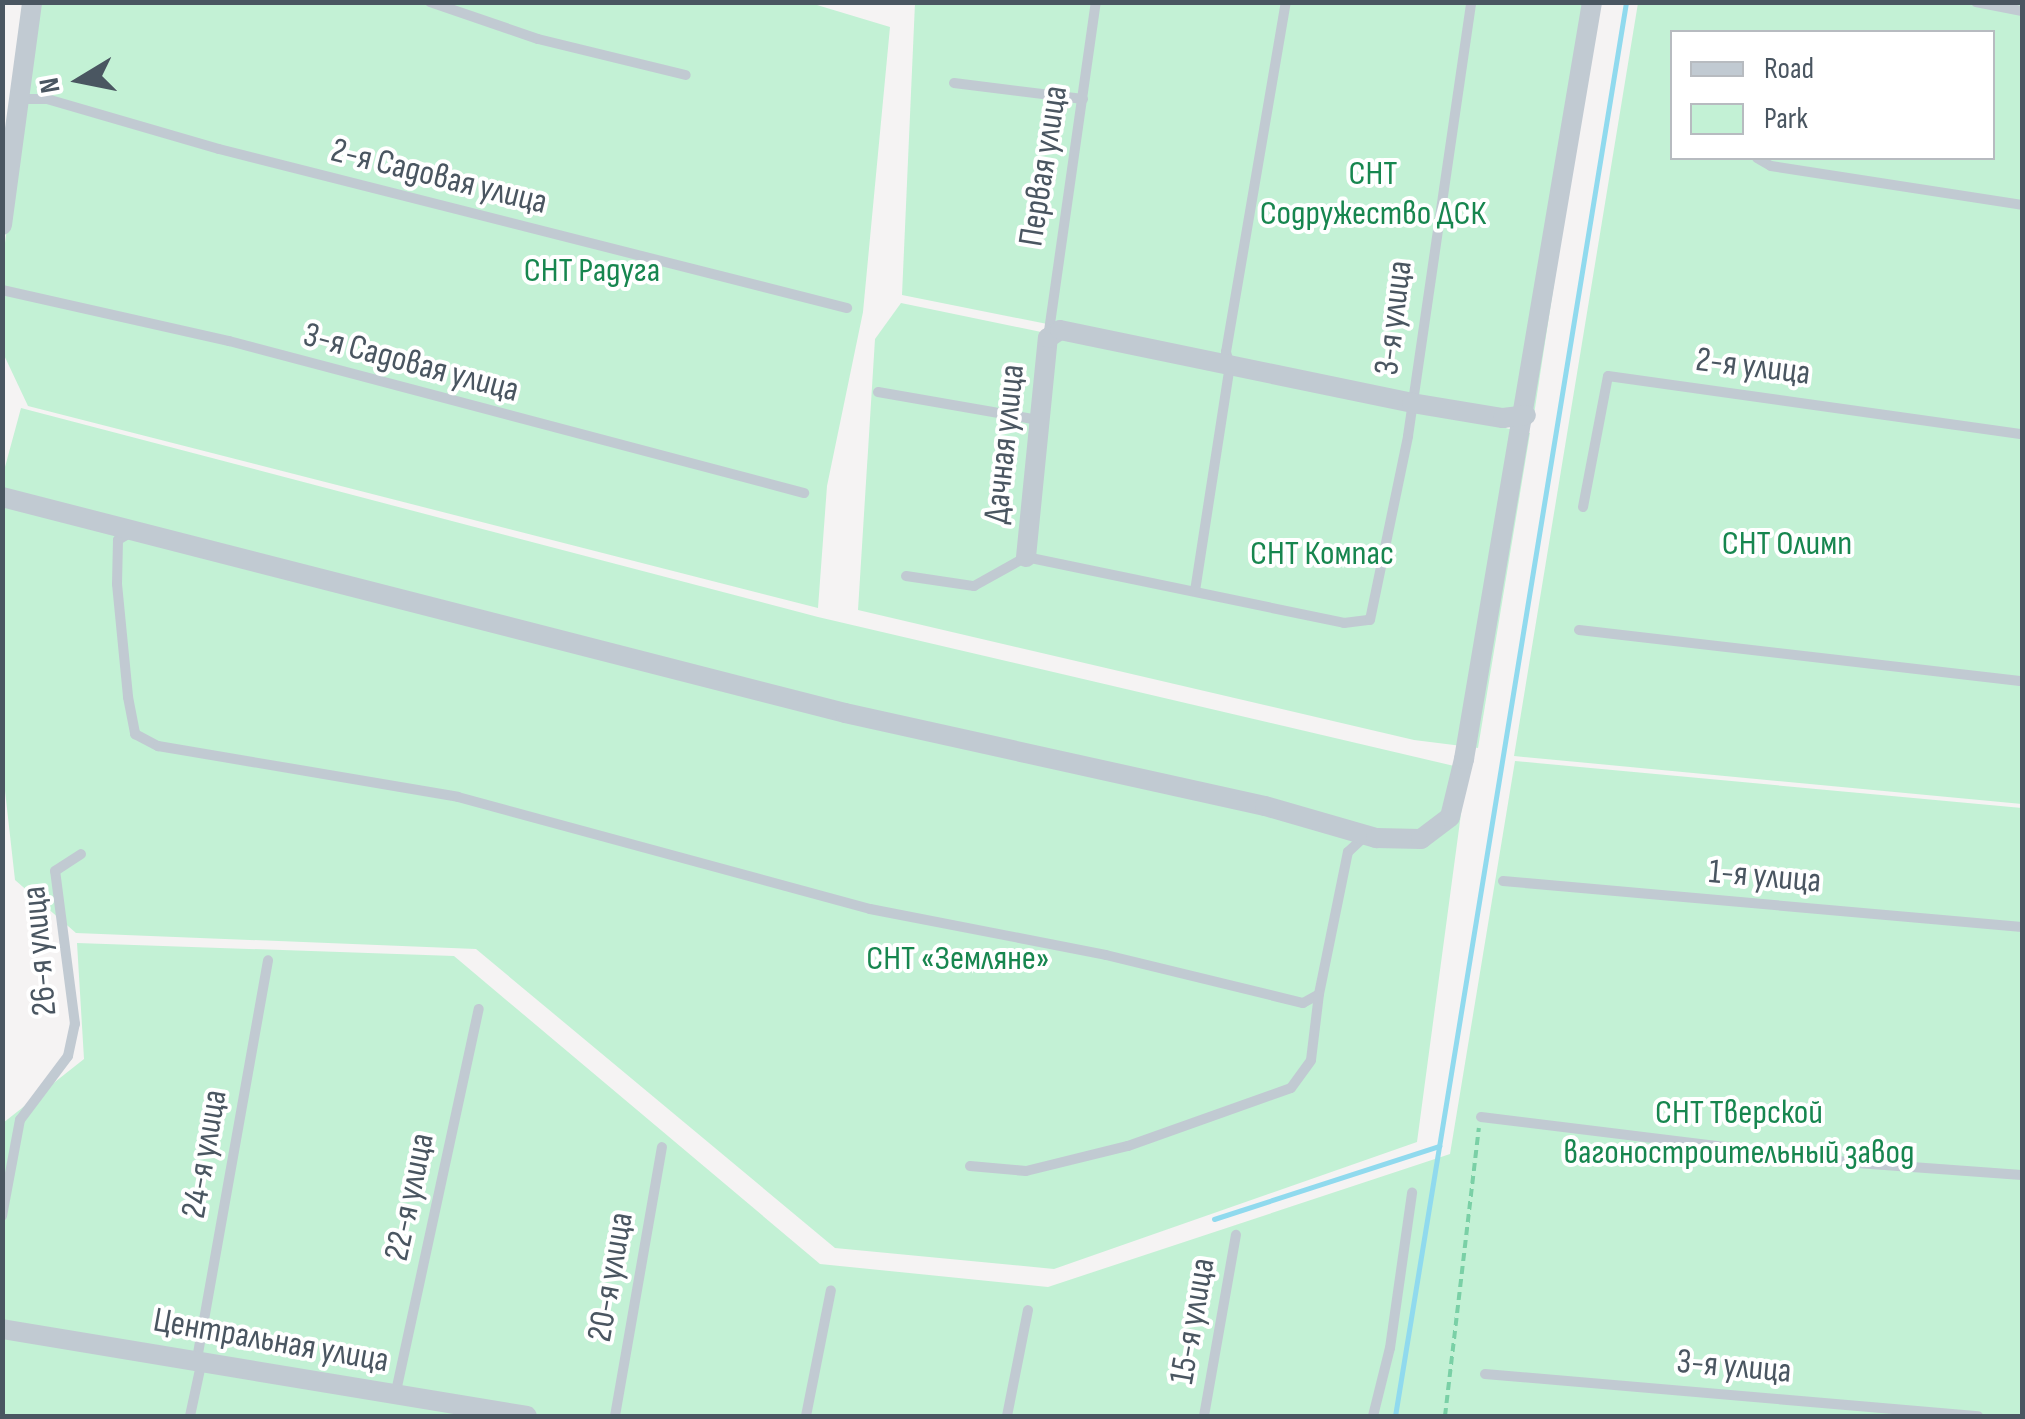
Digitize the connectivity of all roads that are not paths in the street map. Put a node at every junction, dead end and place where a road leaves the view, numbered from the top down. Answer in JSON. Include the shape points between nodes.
{"nodes":[{"id":1,"x":32,"y":2,"type":"edge"},
{"id":2,"x":430,"y":2,"type":"edge"},
{"id":3,"x":1096,"y":2,"type":"edge"},
{"id":4,"x":1286,"y":2,"type":"edge"},
{"id":5,"x":1471,"y":2,"type":"edge"},
{"id":6,"x":1592,"y":2,"type":"edge"},
{"id":7,"x":1976,"y":2,"type":"edge"},
{"id":8,"x":2022,"y":11,"type":"edge"},
{"id":9,"x":686,"y":75,"type":"dead end"},
{"id":10,"x":954,"y":83,"type":"dead end"},
{"id":11,"x":19,"y":99,"type":"junction"},
{"id":12,"x":1083,"y":99,"type":"junction"},
{"id":13,"x":1760,"y":160,"type":"edge"},
{"id":14,"x":2022,"y":205,"type":"edge"},
{"id":15,"x":2,"y":225,"type":"edge"},
{"id":16,"x":2,"y":290,"type":"edge"},
{"id":17,"x":847,"y":308,"type":"dead end"},
{"id":18,"x":1048,"y":338,"type":"junction"},
{"id":19,"x":1230,"y":366,"type":"junction"},
{"id":20,"x":878,"y":392,"type":"dead end"},
{"id":21,"x":1412,"y":403,"type":"junction"},
{"id":22,"x":1526,"y":414,"type":"junction"},
{"id":23,"x":1039,"y":420,"type":"junction"},
{"id":24,"x":2022,"y":434,"type":"edge"},
{"id":25,"x":804,"y":493,"type":"dead end"},
{"id":26,"x":2,"y":497,"type":"edge"},
{"id":27,"x":1583,"y":506,"type":"dead end"},
{"id":28,"x":130,"y":534,"type":"junction"},
{"id":29,"x":1026,"y":557,"type":"junction"},
{"id":30,"x":906,"y":576,"type":"dead end"},
{"id":31,"x":1195,"y":591,"type":"junction"},
{"id":32,"x":1578,"y":630,"type":"dead end"},
{"id":33,"x":2022,"y":681,"type":"edge"},
{"id":34,"x":1366,"y":835,"type":"junction"},
{"id":35,"x":80,"y":854,"type":"dead end"},
{"id":36,"x":1502,"y":881,"type":"dead end"},
{"id":37,"x":2022,"y":927,"type":"edge"},
{"id":38,"x":268,"y":960,"type":"dead end"},
{"id":39,"x":1319,"y":994,"type":"junction"},
{"id":40,"x":479,"y":1009,"type":"dead end"},
{"id":41,"x":1480,"y":1117,"type":"road end"},
{"id":42,"x":662,"y":1147,"type":"dead end"},
{"id":43,"x":970,"y":1166,"type":"dead end"},
{"id":44,"x":2022,"y":1175,"type":"edge"},
{"id":45,"x":1412,"y":1193,"type":"dead end"},
{"id":46,"x":2,"y":1216,"type":"edge"},
{"id":47,"x":1236,"y":1235,"type":"dead end"},
{"id":48,"x":830,"y":1290,"type":"dead end"},
{"id":49,"x":1028,"y":1310,"type":"dead end"},
{"id":50,"x":2,"y":1329,"type":"edge"},
{"id":51,"x":199,"y":1360,"type":"junction"},
{"id":52,"x":1485,"y":1374,"type":"dead end"},
{"id":53,"x":394,"y":1407,"type":"edge"},
{"id":54,"x":190,"y":1416,"type":"edge"},
{"id":55,"x":527,"y":1416,"type":"edge"},
{"id":56,"x":615,"y":1416,"type":"edge"},
{"id":57,"x":806,"y":1416,"type":"edge"},
{"id":58,"x":1007,"y":1416,"type":"edge"},
{"id":59,"x":1204,"y":1416,"type":"edge"},
{"id":60,"x":1374,"y":1416,"type":"edge"},
{"id":61,"x":1978,"y":1416,"type":"edge"}],
"edges":[{"from":1,"to":11,"type":"street"},
{"from":2,"to":9,"type":"lane","via":[[538,39]]},
{"from":3,"to":12,"type":"lane","name":"Первая улица"},
{"from":4,"to":19,"type":"lane","via":[[1226,352]]},
{"from":5,"to":21,"type":"lane","name":"3-я улица"},
{"from":6,"to":22,"type":"street"},
{"from":7,"to":8,"type":"lane"},
{"from":10,"to":12,"type":"lane"},
{"from":11,"to":15,"type":"street"},
{"from":11,"to":17,"type":"lane","name":"2-я Садовая улица","via":[[46,99],[219,150]]},
{"from":12,"to":18,"type":"lane","name":"Первая улица"},
{"from":13,"to":14,"type":"lane"},
{"from":16,"to":25,"type":"lane","name":"3-я Садовая улица","via":[[228,342]]},
{"from":18,"to":19,"type":"street","via":[[1060,330]]},
{"from":18,"to":23,"type":"street","name":"Дачная улица"},
{"from":19,"to":21,"type":"street"},
{"from":19,"to":31,"type":"lane"},
{"from":20,"to":23,"type":"lane"},
{"from":21,"to":22,"type":"street","via":[[1503,418]]},
{"from":21,"to":31,"type":"lane","name":"3-я улица","via":[[1370,620],[1344,623]]},
{"from":22,"to":34,"type":"street","via":[[1450,817],[1421,839]]},
{"from":23,"to":29,"type":"street","name":"Дачная улица"},
{"from":24,"to":27,"type":"lane","name":"2-я улица","via":[[1608,376]]},
{"from":26,"to":28,"type":"street"},
{"from":28,"to":34,"type":"street","via":[[687,668],[845,714]]},
{"from":28,"to":39,"type":"lane","via":[[118,540],[117,584],[128,697],[135,734],[158,746],[458,797],[870,909],[1106,955],[1270,998],[1302,1003]]},
{"from":29,"to":30,"type":"lane","via":[[974,586]]},
{"from":29,"to":31,"type":"lane"},
{"from":32,"to":33,"type":"lane"},
{"from":34,"to":39,"type":"lane","via":[[1348,852]]},
{"from":35,"to":46,"type":"lane","name":"26-я улица","via":[[55,872],[75,1024],[68,1056],[20,1120]]},
{"from":36,"to":37,"type":"lane","name":"1-я улица"},
{"from":38,"to":51,"type":"lane","name":"24-я улица"},
{"from":39,"to":43,"type":"lane","via":[[1311,1060],[1292,1088],[1094,1155],[1026,1171]]},
{"from":40,"to":53,"type":"lane","name":"22-я улица"},
{"from":41,"to":44,"type":"lane","via":[[1857,1163]]},
{"from":42,"to":56,"type":"lane","name":"20-я улица"},
{"from":45,"to":60,"type":"lane"},
{"from":47,"to":59,"type":"lane","name":"15-я улица"},
{"from":48,"to":57,"type":"lane"},
{"from":49,"to":58,"type":"lane"},
{"from":50,"to":51,"type":"street","name":"Центральная улица"},
{"from":51,"to":53,"type":"street","name":"Центральная улица"},
{"from":51,"to":54,"type":"lane","name":"24-я улица"},
{"from":52,"to":61,"type":"lane","name":"3-я улица"},
{"from":53,"to":55,"type":"street","name":"Центральная улица"}]}
